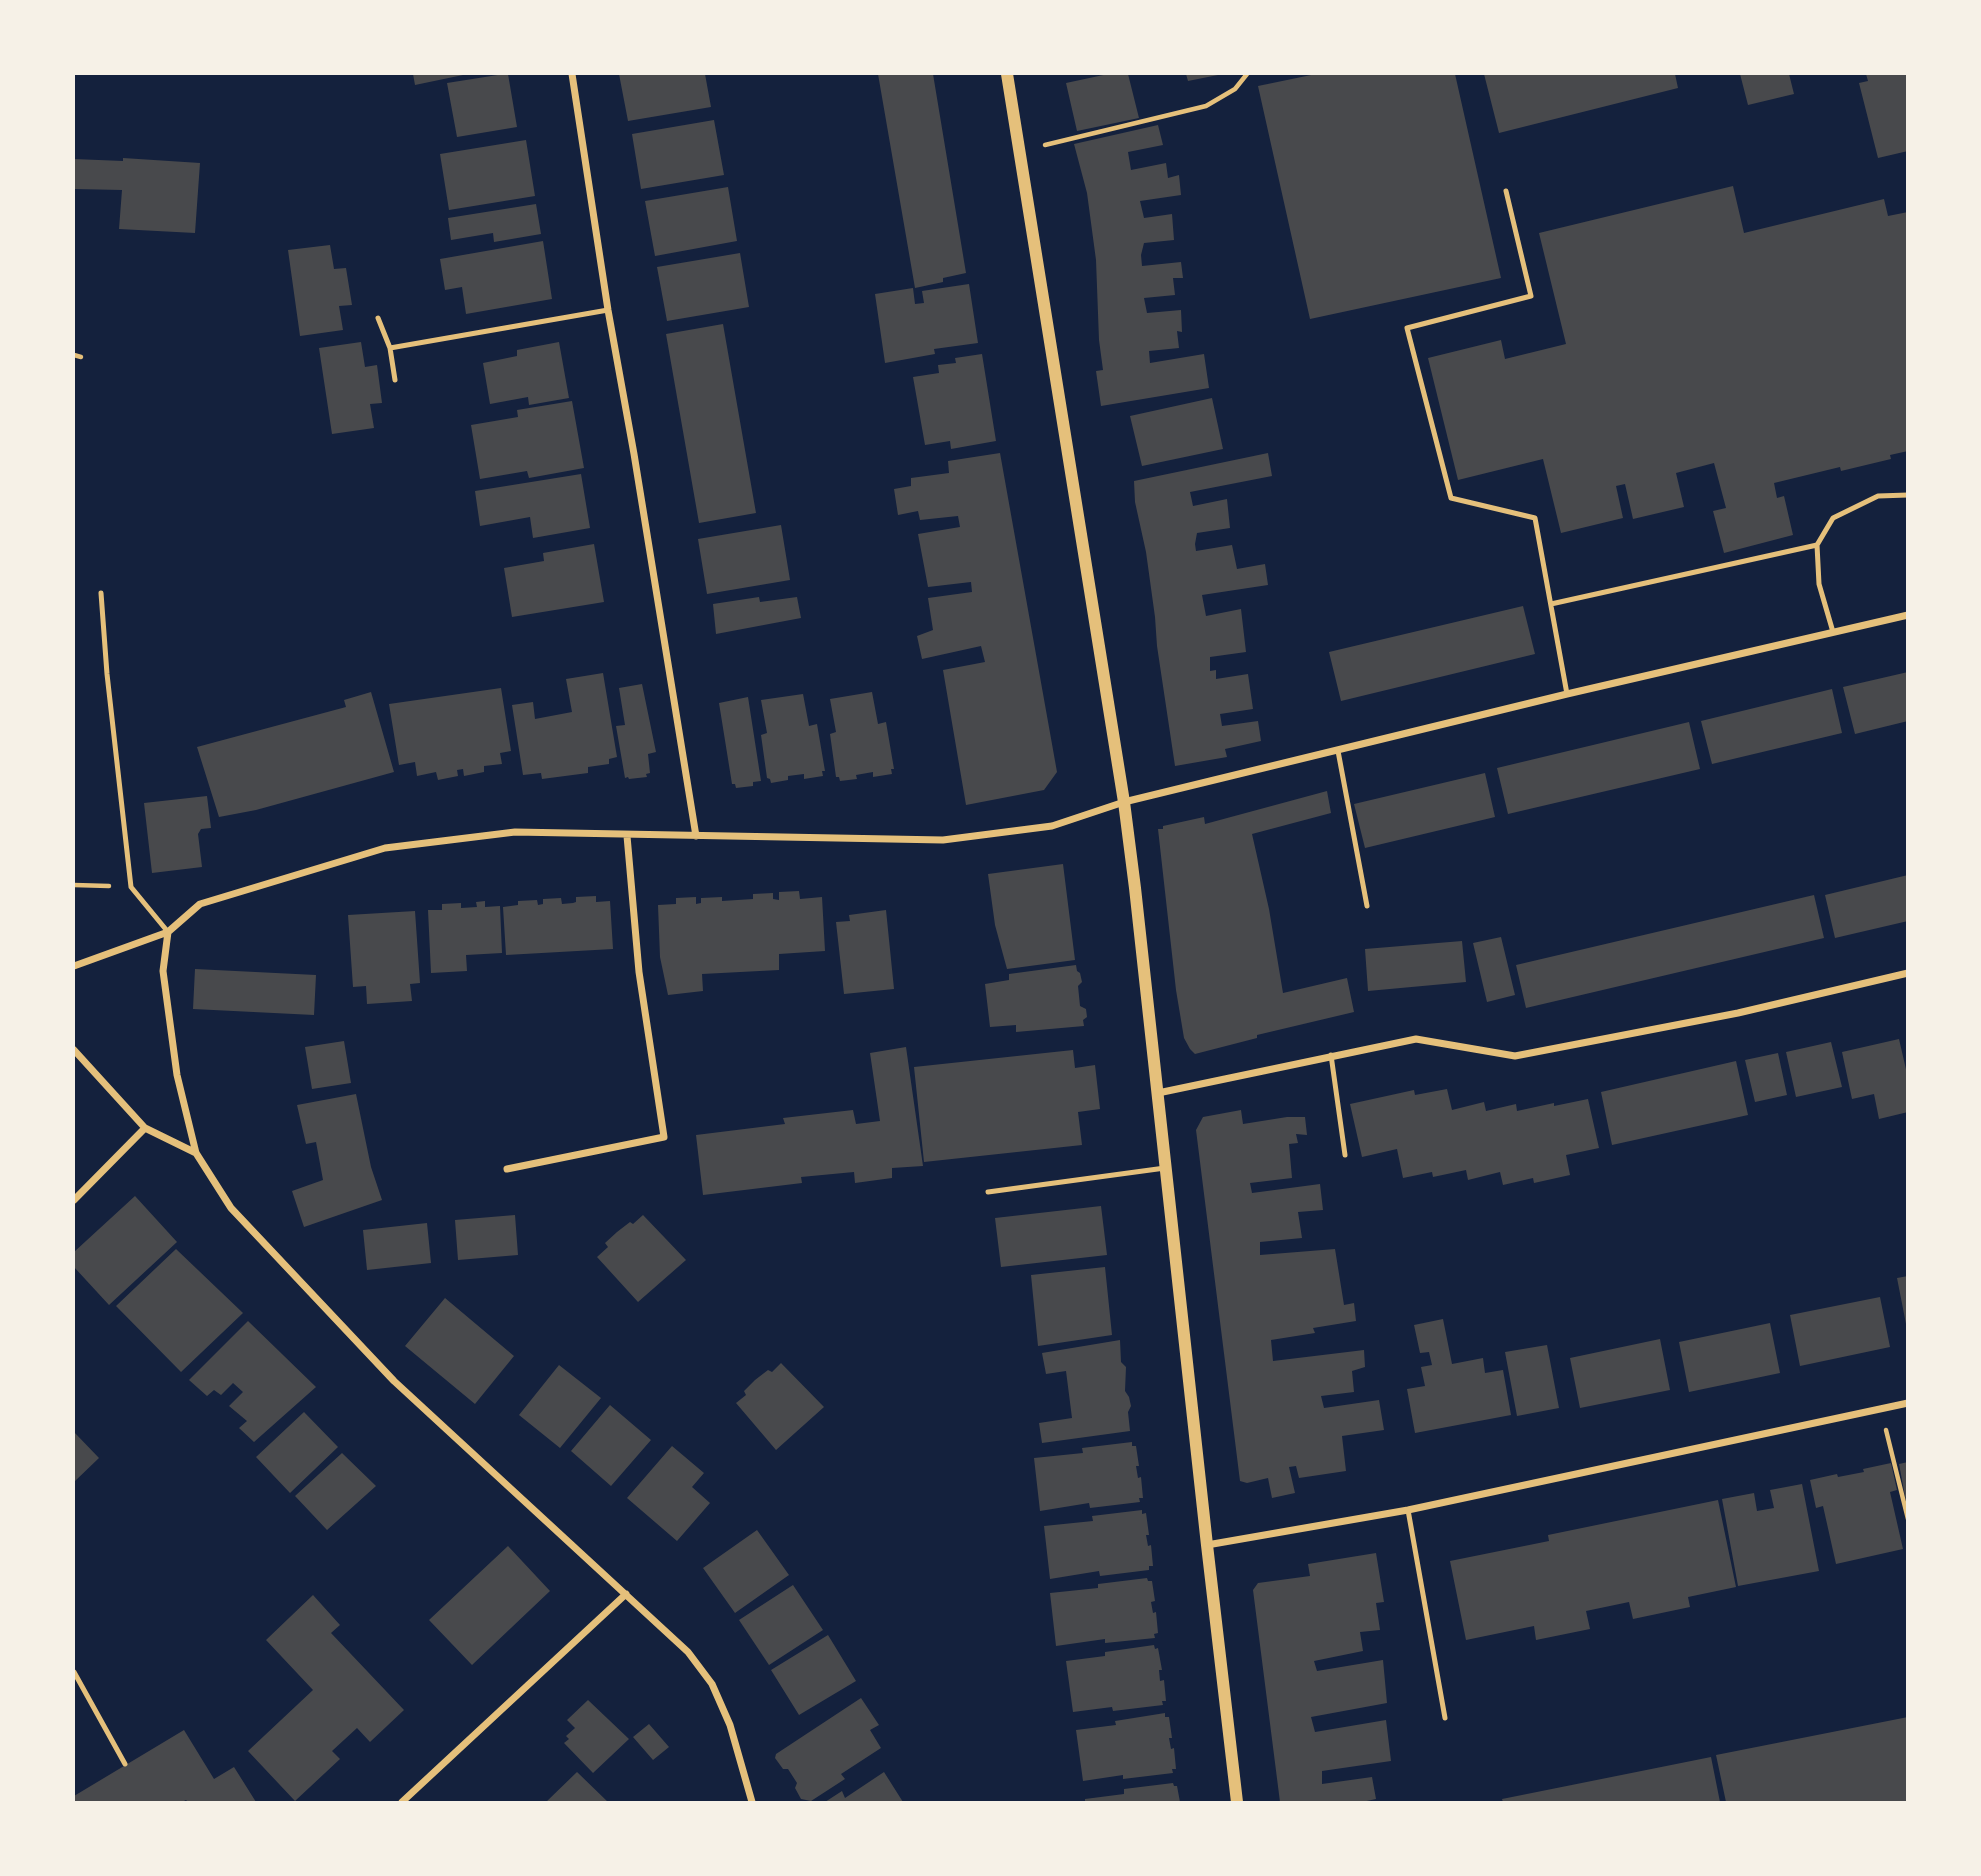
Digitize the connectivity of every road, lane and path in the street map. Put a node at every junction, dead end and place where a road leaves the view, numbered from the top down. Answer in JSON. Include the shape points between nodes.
{"nodes":[{"id":1,"x":572,"y":74,"type":"edge"},
{"id":2,"x":1007,"y":74,"type":"edge"},
{"id":3,"x":1247,"y":74,"type":"edge"},
{"id":4,"x":1020,"y":151,"type":"junction"},
{"id":5,"x":1506,"y":191,"type":"dead end"},
{"id":6,"x":608,"y":310,"type":"junction"},
{"id":7,"x":378,"y":318,"type":"dead end"},
{"id":8,"x":390,"y":348,"type":"junction"},
{"id":9,"x":74,"y":355,"type":"edge"},
{"id":10,"x":81,"y":357,"type":"dead end"},
{"id":11,"x":395,"y":380,"type":"dead end"},
{"id":12,"x":1908,"y":495,"type":"edge"},
{"id":13,"x":1817,"y":545,"type":"junction"},
{"id":14,"x":101,"y":593,"type":"dead end"},
{"id":15,"x":1551,"y":604,"type":"junction"},
{"id":16,"x":1908,"y":615,"type":"edge"},
{"id":17,"x":1833,"y":632,"type":"junction"},
{"id":18,"x":1567,"y":694,"type":"junction"},
{"id":19,"x":1338,"y":751,"type":"junction"},
{"id":20,"x":1124,"y":802,"type":"junction"},
{"id":21,"x":627,"y":835,"type":"junction"},
{"id":22,"x":696,"y":835,"type":"junction"},
{"id":23,"x":74,"y":885,"type":"edge"},
{"id":24,"x":131,"y":887,"type":"junction"},
{"id":25,"x":1367,"y":906,"type":"dead end"},
{"id":26,"x":168,"y":932,"type":"junction"},
{"id":27,"x":74,"y":966,"type":"edge"},
{"id":28,"x":1908,"y":973,"type":"edge"},
{"id":29,"x":74,"y":1051,"type":"edge"},
{"id":30,"x":1331,"y":1055,"type":"junction"},
{"id":31,"x":1158,"y":1093,"type":"junction"},
{"id":32,"x":145,"y":1128,"type":"junction"},
{"id":33,"x":196,"y":1153,"type":"junction"},
{"id":34,"x":1345,"y":1155,"type":"dead end"},
{"id":35,"x":1165,"y":1168,"type":"junction"},
{"id":36,"x":507,"y":1169,"type":"dead end"},
{"id":37,"x":988,"y":1192,"type":"dead end"},
{"id":38,"x":74,"y":1200,"type":"edge"},
{"id":39,"x":1908,"y":1403,"type":"edge"},
{"id":40,"x":1881,"y":1408,"type":"junction"},
{"id":41,"x":1408,"y":1510,"type":"junction"},
{"id":42,"x":1908,"y":1519,"type":"edge"},
{"id":43,"x":1207,"y":1545,"type":"junction"},
{"id":44,"x":626,"y":1594,"type":"junction"},
{"id":45,"x":74,"y":1672,"type":"edge"},
{"id":46,"x":1445,"y":1718,"type":"dead end"},
{"id":47,"x":125,"y":1765,"type":"dead end"},
{"id":48,"x":402,"y":1802,"type":"edge"},
{"id":49,"x":752,"y":1802,"type":"edge"},
{"id":50,"x":1237,"y":1802,"type":"edge"}],
"edges":[{"from":1,"to":6,"type":"street"},
{"from":2,"to":4,"type":"street"},
{"from":3,"to":4,"type":"path","via":[[1235,89],[1206,106]]},
{"from":4,"to":20,"type":"street"},
{"from":5,"to":15,"type":"lane","via":[[1531,296],[1407,328],[1451,498],[1535,517]]},
{"from":6,"to":8,"type":"lane"},
{"from":6,"to":22,"type":"street"},
{"from":7,"to":8,"type":"lane"},
{"from":8,"to":11,"type":"lane"},
{"from":9,"to":10,"type":"path"},
{"from":12,"to":13,"type":"lane","via":[[1878,496],[1833,517]]},
{"from":13,"to":15,"type":"lane"},
{"from":13,"to":17,"type":"lane","via":[[1819,584]]},
{"from":14,"to":24,"type":"lane"},
{"from":15,"to":18,"type":"lane"},
{"from":16,"to":17,"type":"street"},
{"from":17,"to":18,"type":"street"},
{"from":18,"to":19,"type":"street"},
{"from":19,"to":20,"type":"street"},
{"from":19,"to":25,"type":"lane"},
{"from":20,"to":22,"type":"street","via":[[1052,825],[943,840]]},
{"from":20,"to":31,"type":"street"},
{"from":21,"to":22,"type":"street"},
{"from":21,"to":26,"type":"street","via":[[515,832],[385,848],[200,904]]},
{"from":21,"to":36,"type":"street","via":[[639,972],[664,1137]]},
{"from":23,"to":24,"type":"path"},
{"from":24,"to":26,"type":"lane"},
{"from":26,"to":27,"type":"street"},
{"from":26,"to":33,"type":"street","via":[[163,971],[177,1075]]},
{"from":28,"to":30,"type":"street","via":[[1738,1013],[1516,1056],[1416,1039]]},
{"from":29,"to":32,"type":"street"},
{"from":30,"to":31,"type":"street"},
{"from":30,"to":34,"type":"lane"},
{"from":31,"to":35,"type":"street"},
{"from":32,"to":33,"type":"street"},
{"from":32,"to":38,"type":"street"},
{"from":33,"to":44,"type":"street","via":[[231,1209],[394,1381]]},
{"from":35,"to":37,"type":"lane"},
{"from":35,"to":43,"type":"street"},
{"from":39,"to":40,"type":"street"},
{"from":40,"to":41,"type":"street"},
{"from":40,"to":42,"type":"path"},
{"from":41,"to":43,"type":"street"},
{"from":41,"to":46,"type":"lane"},
{"from":43,"to":50,"type":"street"},
{"from":44,"to":48,"type":"street"},
{"from":44,"to":49,"type":"street","via":[[688,1652],[712,1684],[730,1724]]},
{"from":45,"to":47,"type":"lane"}]}
